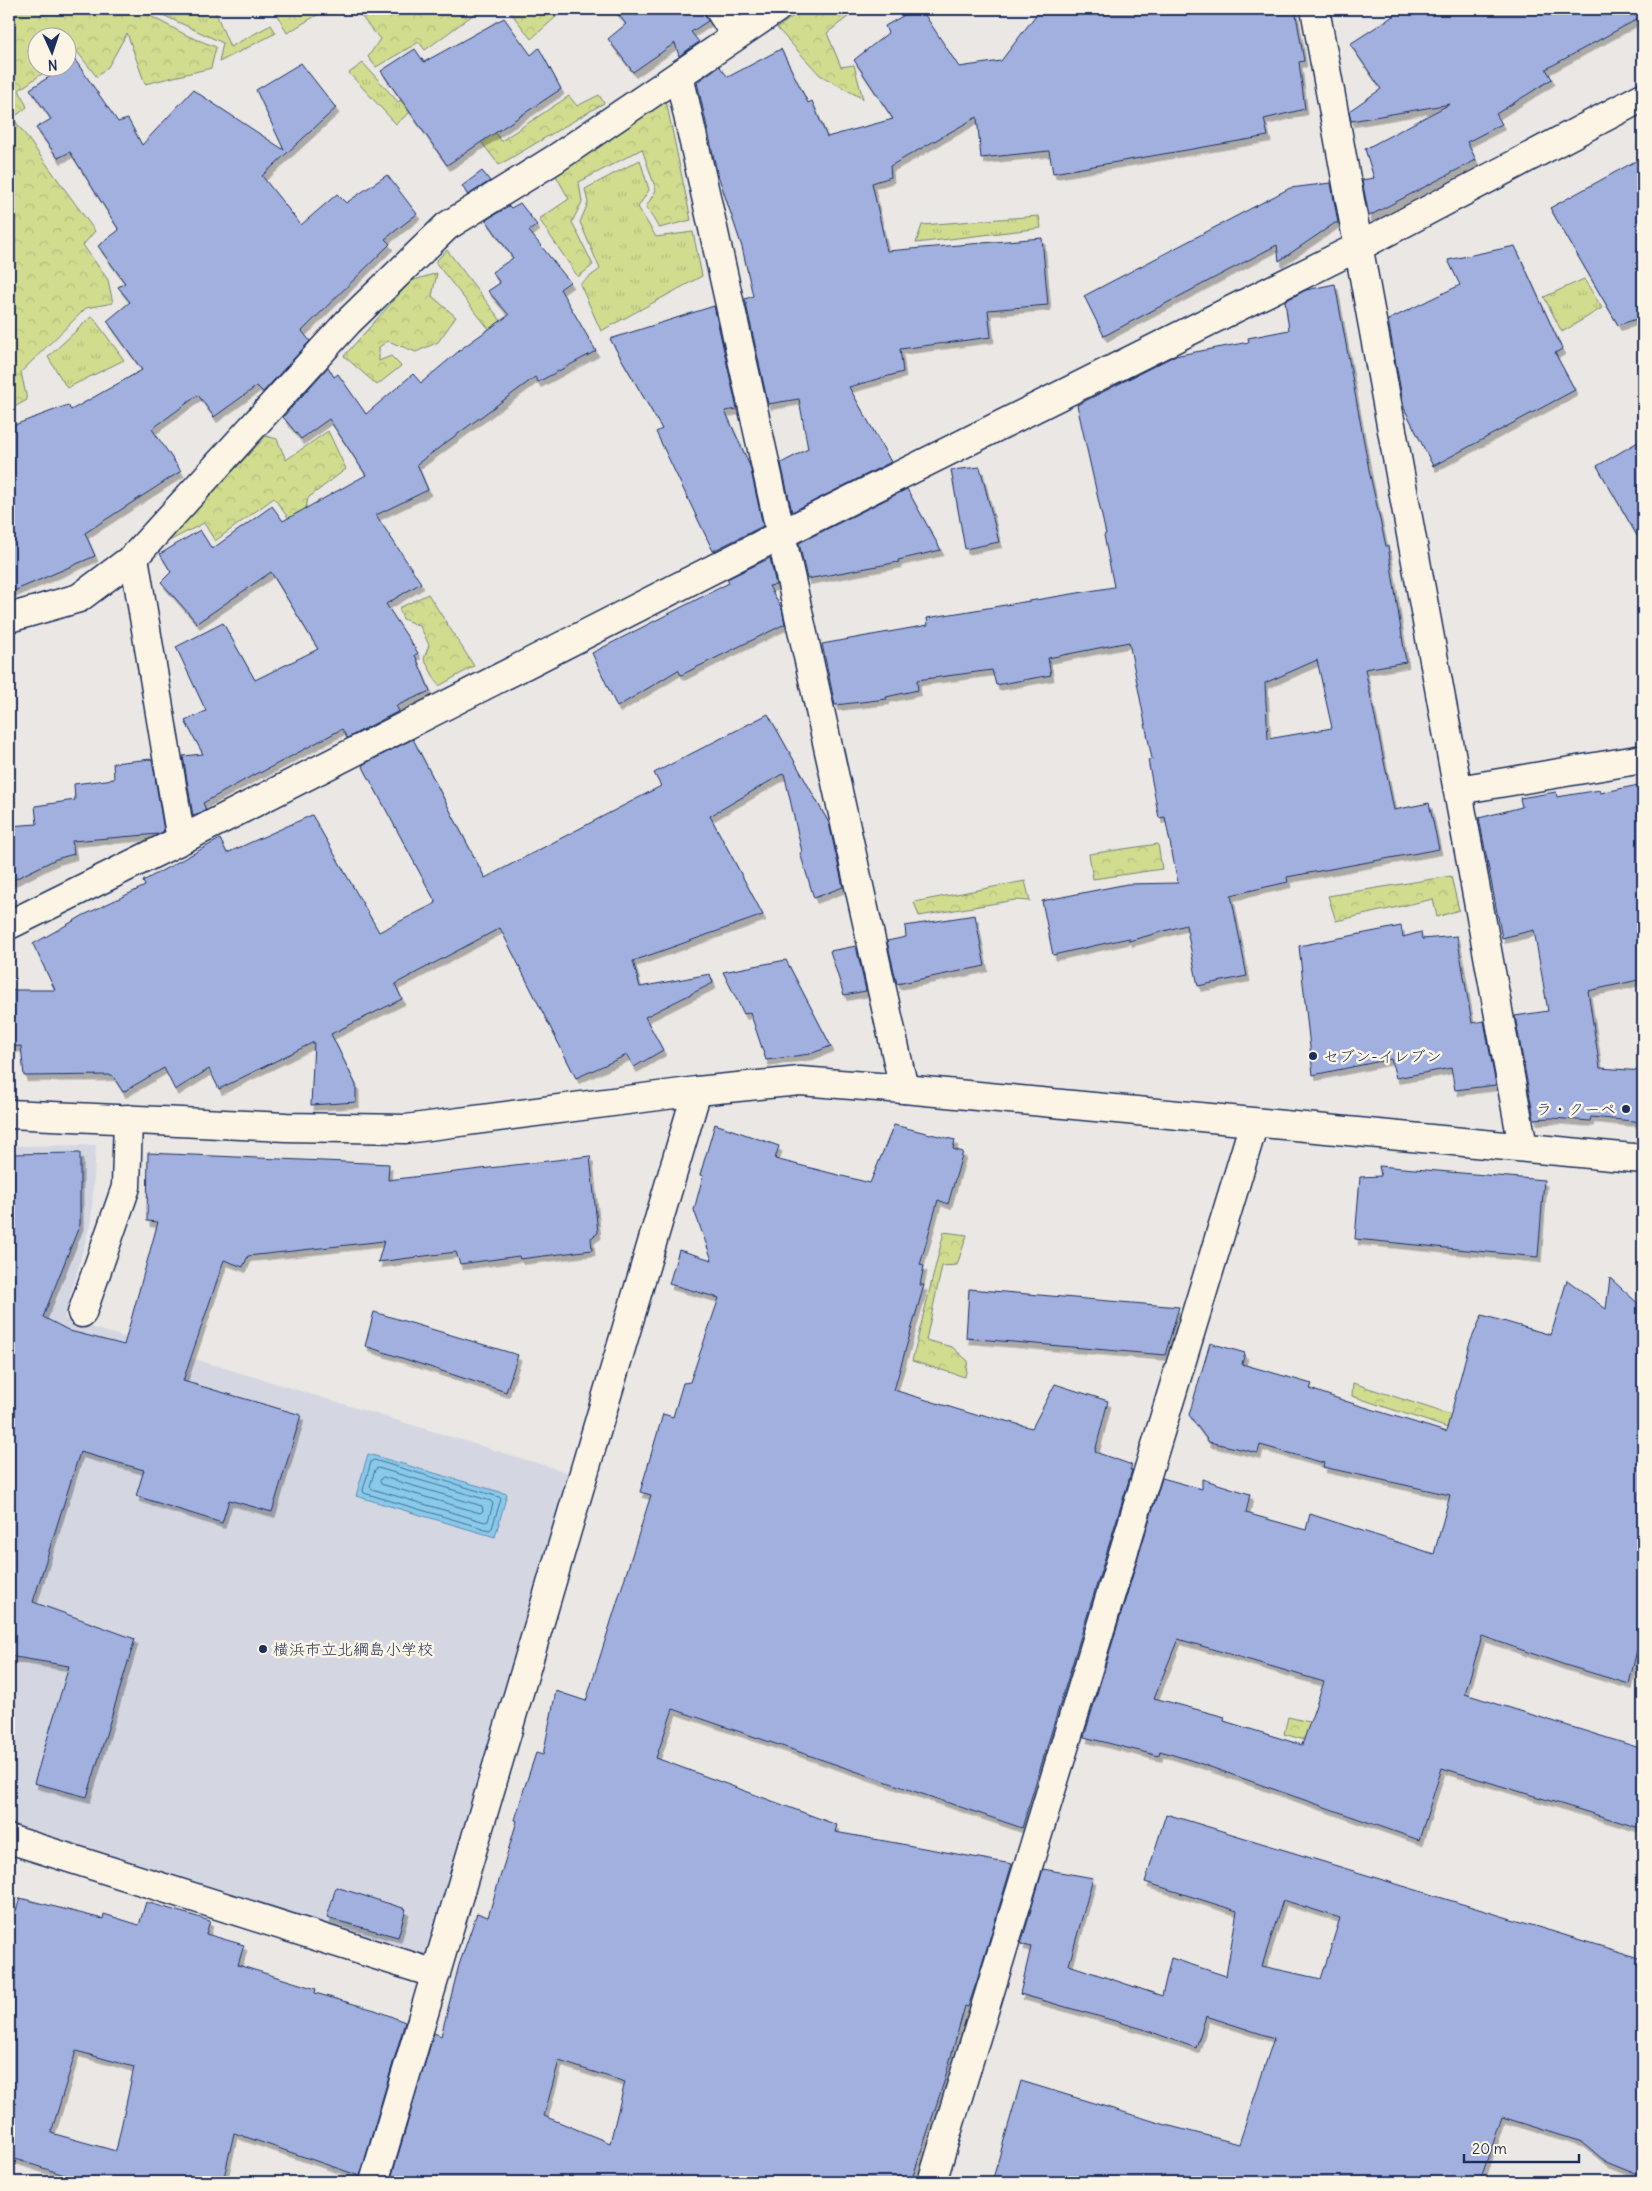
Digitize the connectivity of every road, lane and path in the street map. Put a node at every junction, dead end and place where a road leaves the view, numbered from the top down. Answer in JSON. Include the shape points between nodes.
{"nodes":[{"id":1,"x":719,"y":9,"type":"edge"},
{"id":2,"x":776,"y":9,"type":"edge"},
{"id":3,"x":1315,"y":9,"type":"edge"},
{"id":4,"x":736,"y":36,"type":"junction"},
{"id":5,"x":679,"y":75,"type":"junction"},
{"id":6,"x":1643,"y":97,"type":"edge"},
{"id":7,"x":1358,"y":247,"type":"junction"},
{"id":8,"x":780,"y":535,"type":"junction"},
{"id":9,"x":134,"y":557,"type":"junction"},
{"id":10,"x":9,"y":618,"type":"edge"},
{"id":11,"x":1643,"y":759,"type":"edge"},
{"id":12,"x":1458,"y":790,"type":"junction"},
{"id":13,"x":181,"y":840,"type":"junction"},
{"id":14,"x":9,"y":925,"type":"edge"},
{"id":15,"x":904,"y":1089,"type":"junction"},
{"id":16,"x":697,"y":1091,"type":"junction"},
{"id":17,"x":9,"y":1114,"type":"edge"},
{"id":18,"x":128,"y":1119,"type":"junction"},
{"id":19,"x":1254,"y":1123,"type":"junction"},
{"id":20,"x":1522,"y":1147,"type":"junction"},
{"id":21,"x":1643,"y":1159,"type":"edge"},
{"id":22,"x":82,"y":1313,"type":"dead end"},
{"id":23,"x":9,"y":1838,"type":"edge"},
{"id":24,"x":436,"y":1974,"type":"junction"},
{"id":25,"x":374,"y":2182,"type":"edge"},
{"id":26,"x":932,"y":2182,"type":"edge"}],
"edges":[{"from":1,"to":4,"type":"street"},
{"from":2,"to":4,"type":"street"},
{"from":3,"to":7,"type":"street"},
{"from":4,"to":5,"type":"street"},
{"from":5,"to":8,"type":"street"},
{"from":5,"to":9,"type":"street","via":[[555,159],[447,226],[348,322]]},
{"from":6,"to":7,"type":"street"},
{"from":7,"to":8,"type":"street"},
{"from":7,"to":12,"type":"street"},
{"from":8,"to":13,"type":"street"},
{"from":8,"to":15,"type":"street"},
{"from":9,"to":10,"type":"street","via":[[79,598]]},
{"from":9,"to":13,"type":"street"},
{"from":11,"to":12,"type":"street"},
{"from":12,"to":20,"type":"street"},
{"from":13,"to":14,"type":"street"},
{"from":15,"to":16,"type":"street","via":[[800,1081]]},
{"from":15,"to":19,"type":"street"},
{"from":16,"to":18,"type":"street","via":[[406,1129]]},
{"from":16,"to":24,"type":"street"},
{"from":17,"to":18,"type":"street"},
{"from":18,"to":22,"type":"street","via":[[126,1187]]},
{"from":19,"to":20,"type":"street"},
{"from":19,"to":26,"type":"street"},
{"from":20,"to":21,"type":"street"},
{"from":23,"to":24,"type":"street"},
{"from":24,"to":25,"type":"street"}]}
